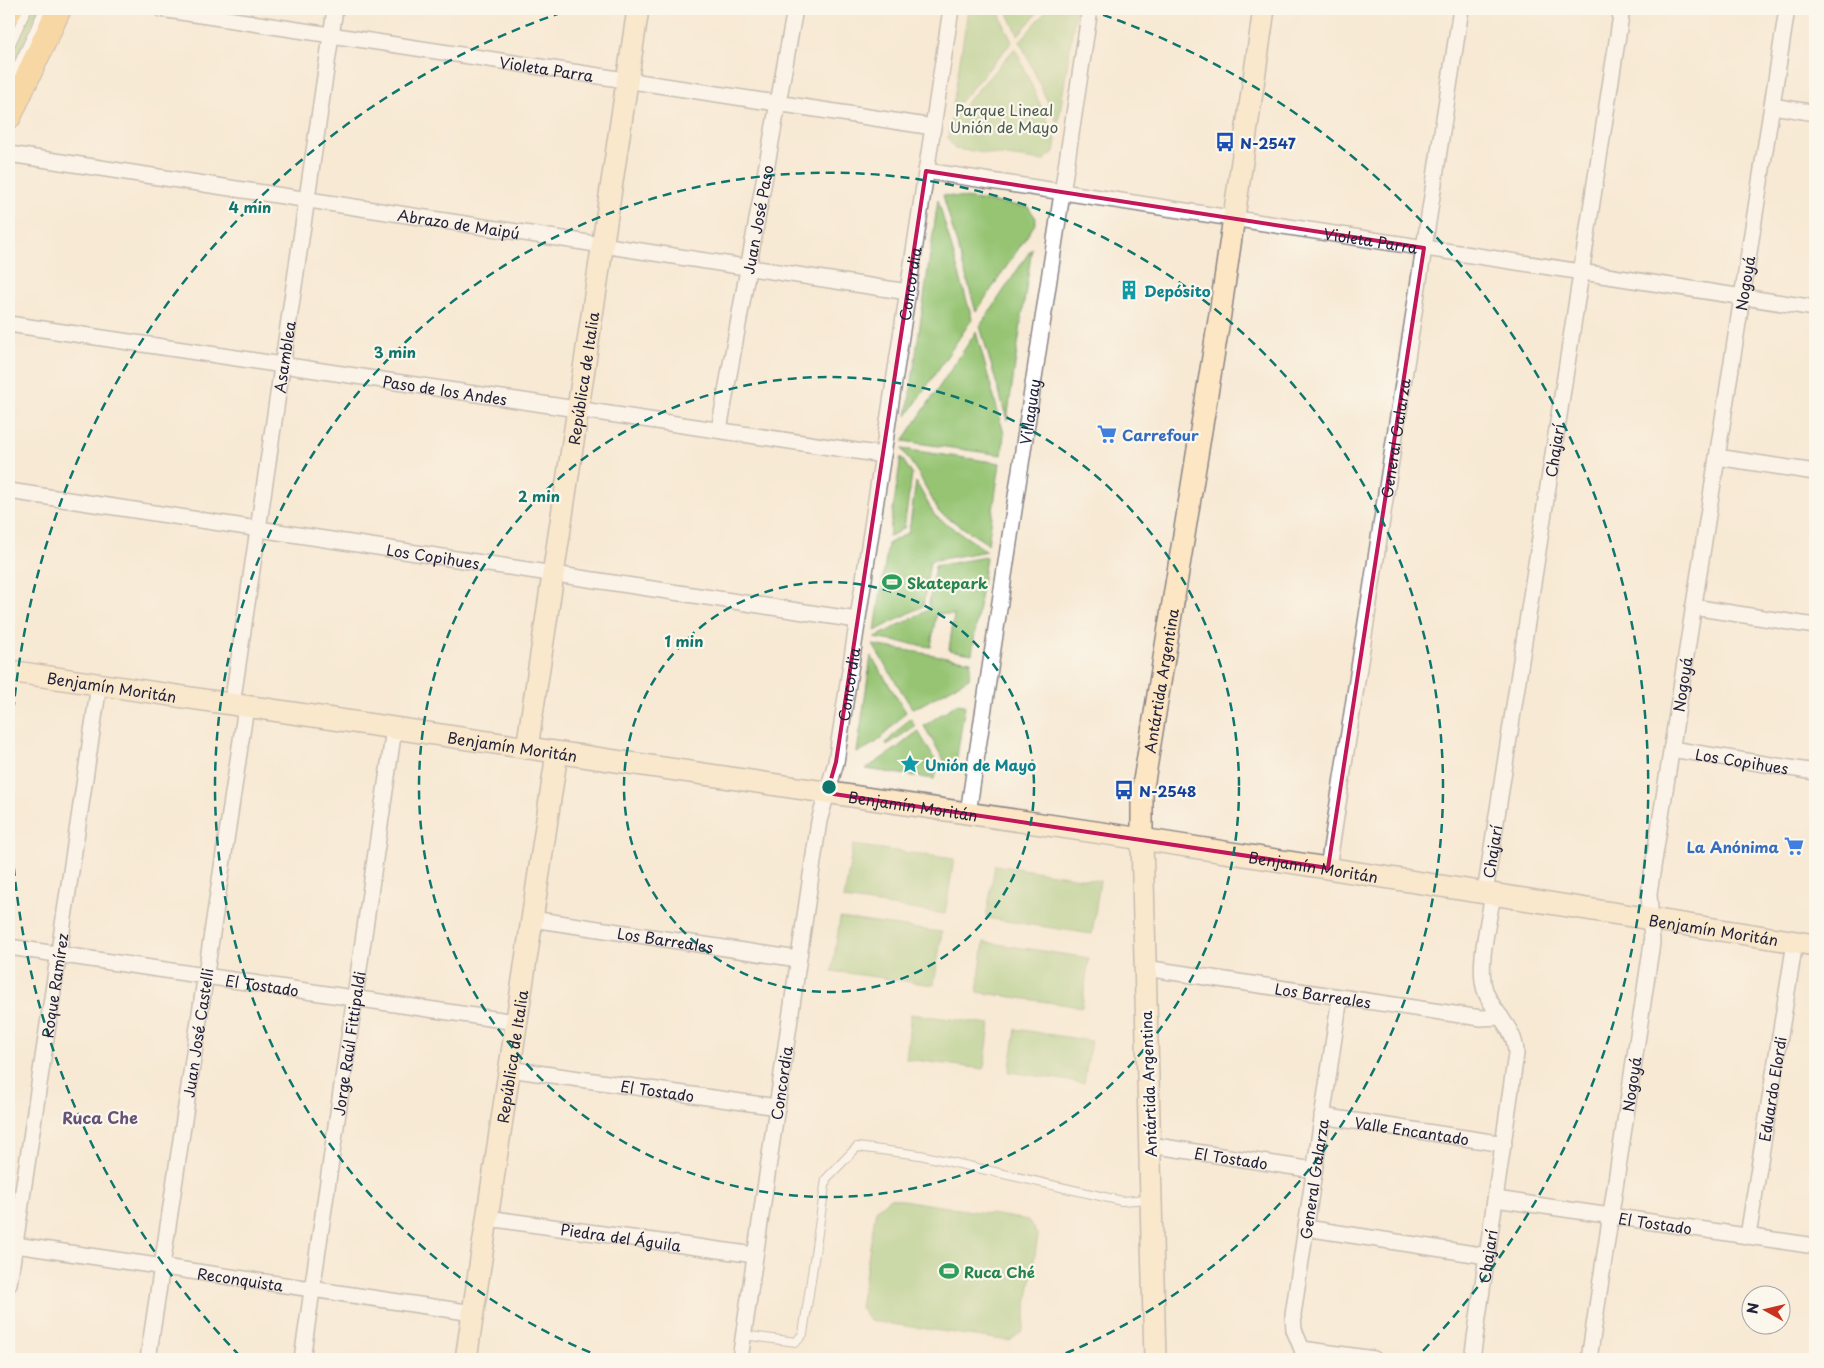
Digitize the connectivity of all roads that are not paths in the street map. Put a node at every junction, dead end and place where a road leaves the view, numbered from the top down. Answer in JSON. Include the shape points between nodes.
{"nodes":[{"id":1,"x":27,"y":9,"type":"edge"},
{"id":2,"x":44,"y":9,"type":"edge"},
{"id":3,"x":59,"y":9,"type":"edge"},
{"id":4,"x":161,"y":9,"type":"edge"},
{"id":5,"x":335,"y":9,"type":"edge"},
{"id":6,"x":638,"y":9,"type":"edge"},
{"id":7,"x":795,"y":9,"type":"edge"},
{"id":8,"x":951,"y":9,"type":"edge"},
{"id":9,"x":1090,"y":9,"type":"edge"},
{"id":10,"x":1264,"y":9,"type":"edge"},
{"id":11,"x":1461,"y":9,"type":"edge"},
{"id":12,"x":1622,"y":9,"type":"edge"},
{"id":13,"x":1787,"y":9,"type":"edge"},
{"id":14,"x":331,"y":35,"type":"junction"},
{"id":15,"x":9,"y":48,"type":"edge"},
{"id":16,"x":627,"y":80,"type":"junction"},
{"id":17,"x":9,"y":84,"type":"edge"},
{"id":18,"x":778,"y":104,"type":"junction"},
{"id":19,"x":1772,"y":106,"type":"junction"},
{"id":20,"x":1815,"y":113,"type":"edge"},
{"id":21,"x":9,"y":116,"type":"edge"},
{"id":22,"x":933,"y":127,"type":"junction"},
{"id":23,"x":9,"y":154,"type":"edge"},
{"id":24,"x":926,"y":171,"type":"junction"},
{"id":25,"x":1062,"y":192,"type":"junction"},
{"id":26,"x":307,"y":201,"type":"junction"},
{"id":27,"x":1234,"y":218,"type":"junction"},
{"id":28,"x":602,"y":246,"type":"junction"},
{"id":29,"x":1424,"y":248,"type":"junction"},
{"id":30,"x":748,"y":268,"type":"junction"},
{"id":31,"x":1581,"y":272,"type":"junction"},
{"id":32,"x":908,"y":292,"type":"junction"},
{"id":33,"x":1742,"y":297,"type":"junction"},
{"id":34,"x":1815,"y":308,"type":"edge"},
{"id":35,"x":9,"y":324,"type":"edge"},
{"id":36,"x":282,"y":365,"type":"junction"},
{"id":37,"x":578,"y":409,"type":"junction"},
{"id":38,"x":720,"y":430,"type":"junction"},
{"id":39,"x":883,"y":454,"type":"junction"},
{"id":40,"x":1717,"y":457,"type":"junction"},
{"id":41,"x":1815,"y":472,"type":"edge"},
{"id":42,"x":9,"y":491,"type":"edge"},
{"id":43,"x":258,"y":530,"type":"junction"},
{"id":44,"x":553,"y":574,"type":"junction"},
{"id":45,"x":1693,"y":607,"type":"junction"},
{"id":46,"x":858,"y":620,"type":"junction"},
{"id":47,"x":1815,"y":626,"type":"edge"},
{"id":48,"x":9,"y":672,"type":"edge"},
{"id":49,"x":99,"y":685,"type":"junction"},
{"id":50,"x":239,"y":706,"type":"junction"},
{"id":51,"x":394,"y":729,"type":"junction"},
{"id":52,"x":527,"y":748,"type":"junction"},
{"id":53,"x":1671,"y":749,"type":"junction"},
{"id":54,"x":557,"y":753,"type":"junction"},
{"id":55,"x":1815,"y":772,"type":"edge"},
{"id":56,"x":827,"y":793,"type":"junction"},
{"id":57,"x":968,"y":813,"type":"junction"},
{"id":58,"x":1142,"y":839,"type":"junction"},
{"id":59,"x":1328,"y":868,"type":"junction"},
{"id":60,"x":1489,"y":894,"type":"junction"},
{"id":61,"x":532,"y":919,"type":"junction"},
{"id":62,"x":1650,"y":919,"type":"junction"},
{"id":63,"x":1805,"y":943,"type":"edge"},
{"id":64,"x":9,"y":947,"type":"edge"},
{"id":65,"x":58,"y":954,"type":"junction"},
{"id":66,"x":798,"y":959,"type":"junction"},
{"id":67,"x":1145,"y":968,"type":"junction"},
{"id":68,"x":206,"y":976,"type":"junction"},
{"id":69,"x":1340,"y":997,"type":"junction"},
{"id":70,"x":355,"y":998,"type":"junction"},
{"id":71,"x":1500,"y":1017,"type":"junction"},
{"id":72,"x":516,"y":1022,"type":"junction"},
{"id":73,"x":510,"y":1069,"type":"junction"},
{"id":74,"x":777,"y":1108,"type":"junction"},
{"id":75,"x":1322,"y":1116,"type":"junction"},
{"id":76,"x":1504,"y":1144,"type":"junction"},
{"id":77,"x":1150,"y":1145,"type":"junction"},
{"id":78,"x":1314,"y":1170,"type":"junction"},
{"id":79,"x":1151,"y":1198,"type":"junction"},
{"id":80,"x":1496,"y":1199,"type":"junction"},
{"id":81,"x":1611,"y":1216,"type":"junction"},
{"id":82,"x":487,"y":1218,"type":"junction"},
{"id":83,"x":1306,"y":1228,"type":"junction"},
{"id":84,"x":1748,"y":1236,"type":"junction"},
{"id":85,"x":12,"y":1244,"type":"edge"},
{"id":86,"x":1815,"y":1246,"type":"edge"},
{"id":87,"x":755,"y":1255,"type":"junction"},
{"id":88,"x":1487,"y":1256,"type":"junction"},
{"id":89,"x":162,"y":1267,"type":"junction"},
{"id":90,"x":9,"y":1284,"type":"edge"},
{"id":91,"x":312,"y":1289,"type":"junction"},
{"id":92,"x":473,"y":1313,"type":"junction"},
{"id":93,"x":743,"y":1335,"type":"junction"},
{"id":94,"x":1304,"y":1354,"type":"edge"},
{"id":95,"x":148,"y":1359,"type":"edge"},
{"id":96,"x":302,"y":1359,"type":"edge"},
{"id":97,"x":466,"y":1359,"type":"edge"},
{"id":98,"x":740,"y":1359,"type":"edge"},
{"id":99,"x":1155,"y":1359,"type":"edge"},
{"id":100,"x":1374,"y":1359,"type":"edge"},
{"id":101,"x":1472,"y":1359,"type":"edge"},
{"id":102,"x":1589,"y":1359,"type":"edge"}],
"edges":[{"from":1,"to":15,"type":"lane"},
{"from":2,"to":17,"type":"lane"},
{"from":3,"to":21,"type":"main road"},
{"from":4,"to":14,"type":"street","name":"Violeta Parra"},
{"from":5,"to":14,"type":"street","name":"Asamblea"},
{"from":6,"to":16,"type":"street","name":"República de Italia"},
{"from":7,"to":18,"type":"street","name":"Juan José Paso"},
{"from":8,"to":22,"type":"street","name":"Concordia"},
{"from":9,"to":25,"type":"street","name":"Villaguay"},
{"from":10,"to":27,"type":"street","name":"Antártida Argentina"},
{"from":11,"to":29,"type":"street","name":"General Galarza"},
{"from":12,"to":31,"type":"street","name":"Chajarí"},
{"from":13,"to":19,"type":"street","name":"Nogoyá"},
{"from":14,"to":16,"type":"street","name":"Violeta Parra"},
{"from":14,"to":26,"type":"street","name":"Asamblea"},
{"from":16,"to":18,"type":"street","name":"Violeta Parra"},
{"from":16,"to":28,"type":"street","name":"República de Italia"},
{"from":18,"to":22,"type":"street","name":"Violeta Parra"},
{"from":18,"to":30,"type":"street","name":"Juan José Paso"},
{"from":19,"to":20,"type":"street"},
{"from":19,"to":33,"type":"street","name":"Nogoyá"},
{"from":22,"to":24,"type":"street","name":"Concordia"},
{"from":23,"to":26,"type":"street","name":"Abrazo de Maipú"},
{"from":24,"to":25,"type":"street","name":"Violeta Parra"},
{"from":24,"to":32,"type":"street","name":"Concordia"},
{"from":25,"to":27,"type":"street","name":"Violeta Parra"},
{"from":25,"to":57,"type":"street","name":"Villaguay"},
{"from":26,"to":28,"type":"street","name":"Abrazo de Maipú"},
{"from":26,"to":36,"type":"street","name":"Asamblea"},
{"from":27,"to":29,"type":"street","name":"Violeta Parra"},
{"from":27,"to":58,"type":"street","name":"Antártida Argentina","via":[[1144,775]]},
{"from":28,"to":30,"type":"street","name":"Abrazo de Maipú"},
{"from":28,"to":37,"type":"street","name":"República de Italia"},
{"from":29,"to":31,"type":"street","name":"Violeta Parra"},
{"from":29,"to":59,"type":"street","name":"General Galarza"},
{"from":30,"to":32,"type":"street","name":"Abrazo de Maipú"},
{"from":30,"to":38,"type":"street","name":"Juan José Paso"},
{"from":31,"to":33,"type":"street","name":"Violeta Parra"},
{"from":31,"to":60,"type":"street","name":"Chajarí"},
{"from":32,"to":39,"type":"street","name":"Concordia"},
{"from":33,"to":34,"type":"street","name":"Violeta Parra"},
{"from":33,"to":40,"type":"street","name":"Nogoyá"},
{"from":35,"to":36,"type":"street","name":"Paso de los Andes"},
{"from":36,"to":37,"type":"street","name":"Paso de los Andes"},
{"from":36,"to":43,"type":"street","name":"Asamblea"},
{"from":37,"to":38,"type":"street","name":"Paso de los Andes"},
{"from":37,"to":44,"type":"street","name":"República de Italia"},
{"from":38,"to":39,"type":"street","name":"Paso de los Andes"},
{"from":39,"to":46,"type":"street","name":"Concordia"},
{"from":40,"to":41,"type":"street"},
{"from":40,"to":45,"type":"street","name":"Nogoyá"},
{"from":42,"to":43,"type":"street","name":"Los Copihues"},
{"from":43,"to":44,"type":"street","name":"Los Copihues"},
{"from":43,"to":50,"type":"street","name":"Asamblea"},
{"from":44,"to":46,"type":"street","name":"Los Copihues"},
{"from":44,"to":52,"type":"street","name":"República de Italia"},
{"from":45,"to":47,"type":"street"},
{"from":45,"to":53,"type":"street","name":"Nogoyá"},
{"from":46,"to":56,"type":"street","name":"Concordia","via":[[834,771]]},
{"from":48,"to":49,"type":"street","name":"Benjamín Moritán"},
{"from":49,"to":50,"type":"street","name":"Benjamín Moritán"},
{"from":49,"to":65,"type":"street","name":"Roque Ramírez"},
{"from":50,"to":51,"type":"street","name":"Benjamín Moritán"},
{"from":50,"to":68,"type":"street","name":"Juan José Castelli"},
{"from":51,"to":52,"type":"street","name":"Benjamín Moritán"},
{"from":51,"to":70,"type":"street","name":"Jorge Raúl Fittipaldi"},
{"from":52,"to":54,"type":"street","name":"Benjamín Moritán"},
{"from":53,"to":55,"type":"street","name":"Los Copihues"},
{"from":53,"to":62,"type":"street","name":"Nogoyá","via":[[1648,893]]},
{"from":54,"to":56,"type":"street","name":"Benjamín Moritán"},
{"from":54,"to":61,"type":"street","name":"República de Italia"},
{"from":56,"to":57,"type":"street","name":"Benjamín Moritán"},
{"from":56,"to":66,"type":"street","name":"Concordia","via":[[819,821]]},
{"from":57,"to":58,"type":"street","name":"Benjamín Moritán"},
{"from":58,"to":59,"type":"street","name":"Benjamín Moritán"},
{"from":58,"to":67,"type":"street","name":"Antártida Argentina"},
{"from":59,"to":60,"type":"street","name":"Benjamín Moritán"},
{"from":60,"to":62,"type":"street","name":"Benjamín Moritán"},
{"from":60,"to":71,"type":"street","name":"Chajarí","via":[[1482,978],[1486,994]]},
{"from":61,"to":66,"type":"street","name":"Los Barreales"},
{"from":61,"to":72,"type":"street","name":"República de Italia"},
{"from":62,"to":63,"type":"street","name":"Benjamín Moritán"},
{"from":62,"to":81,"type":"street","name":"Nogoyá","via":[[1652,943]]},
{"from":63,"to":84,"type":"street","name":"Eduardo Elordi"},
{"from":64,"to":65,"type":"street","name":"El Tostado"},
{"from":65,"to":68,"type":"street","name":"El Tostado"},
{"from":65,"to":85,"type":"street","name":"Roque Ramírez"},
{"from":66,"to":74,"type":"street","name":"Concordia"},
{"from":67,"to":69,"type":"street","name":"Los Barreales"},
{"from":67,"to":77,"type":"street","name":"Antártida Argentina"},
{"from":68,"to":70,"type":"street","name":"El Tostado"},
{"from":68,"to":89,"type":"street","name":"Juan José Castelli"},
{"from":69,"to":71,"type":"street","name":"Los Barreales","via":[[1481,1018]]},
{"from":69,"to":75,"type":"street","name":"General Galarza"},
{"from":70,"to":72,"type":"street","name":"El Tostado"},
{"from":70,"to":91,"type":"street","name":"Jorge Raúl Fittipaldi"},
{"from":71,"to":76,"type":"street","name":"Chajarí","via":[[1512,1033],[1516,1046]]},
{"from":72,"to":73,"type":"street","name":"República de Italia"},
{"from":73,"to":74,"type":"street","name":"El Tostado"},
{"from":73,"to":82,"type":"street","name":"República de Italia"},
{"from":74,"to":87,"type":"street","name":"Concordia"},
{"from":75,"to":76,"type":"street","name":"Valle Encantado"},
{"from":75,"to":78,"type":"street","name":"General Galarza"},
{"from":76,"to":80,"type":"street","name":"Chajarí"},
{"from":77,"to":78,"type":"street","name":"El Tostado"},
{"from":77,"to":79,"type":"street","name":"Antártida Argentina"},
{"from":78,"to":83,"type":"street","name":"General Galarza"},
{"from":79,"to":93,"type":"lane","via":[[1122,1201],[920,1155],[857,1147],[826,1179],[803,1334],[796,1342]]},
{"from":79,"to":99,"type":"street","name":"Antártida Argentina"},
{"from":80,"to":81,"type":"street","name":"El Tostado"},
{"from":80,"to":88,"type":"street","name":"Chajarí"},
{"from":81,"to":84,"type":"street","name":"El Tostado"},
{"from":81,"to":102,"type":"street","name":"Nogoyá"},
{"from":82,"to":87,"type":"street","name":"Piedra del Águila"},
{"from":82,"to":92,"type":"street","name":"República de Italia"},
{"from":83,"to":88,"type":"street"},
{"from":83,"to":94,"type":"street","name":"General Galarza","via":[[1293,1322]]},
{"from":84,"to":86,"type":"street","name":"El Tostado"},
{"from":85,"to":89,"type":"street","name":"Reconquista"},
{"from":85,"to":90,"type":"street","name":"Roque Ramírez"},
{"from":87,"to":93,"type":"street","name":"Concordia"},
{"from":88,"to":101,"type":"street","name":"Chajarí"},
{"from":89,"to":91,"type":"street","name":"Reconquista"},
{"from":89,"to":95,"type":"street","name":"Juan José Castelli"},
{"from":91,"to":92,"type":"street","name":"Reconquista"},
{"from":91,"to":96,"type":"street","name":"Jorge Raúl Fittipaldi"},
{"from":92,"to":97,"type":"street","name":"República de Italia"},
{"from":93,"to":98,"type":"street","name":"Concordia"},
{"from":94,"to":100,"type":"street"}]}
